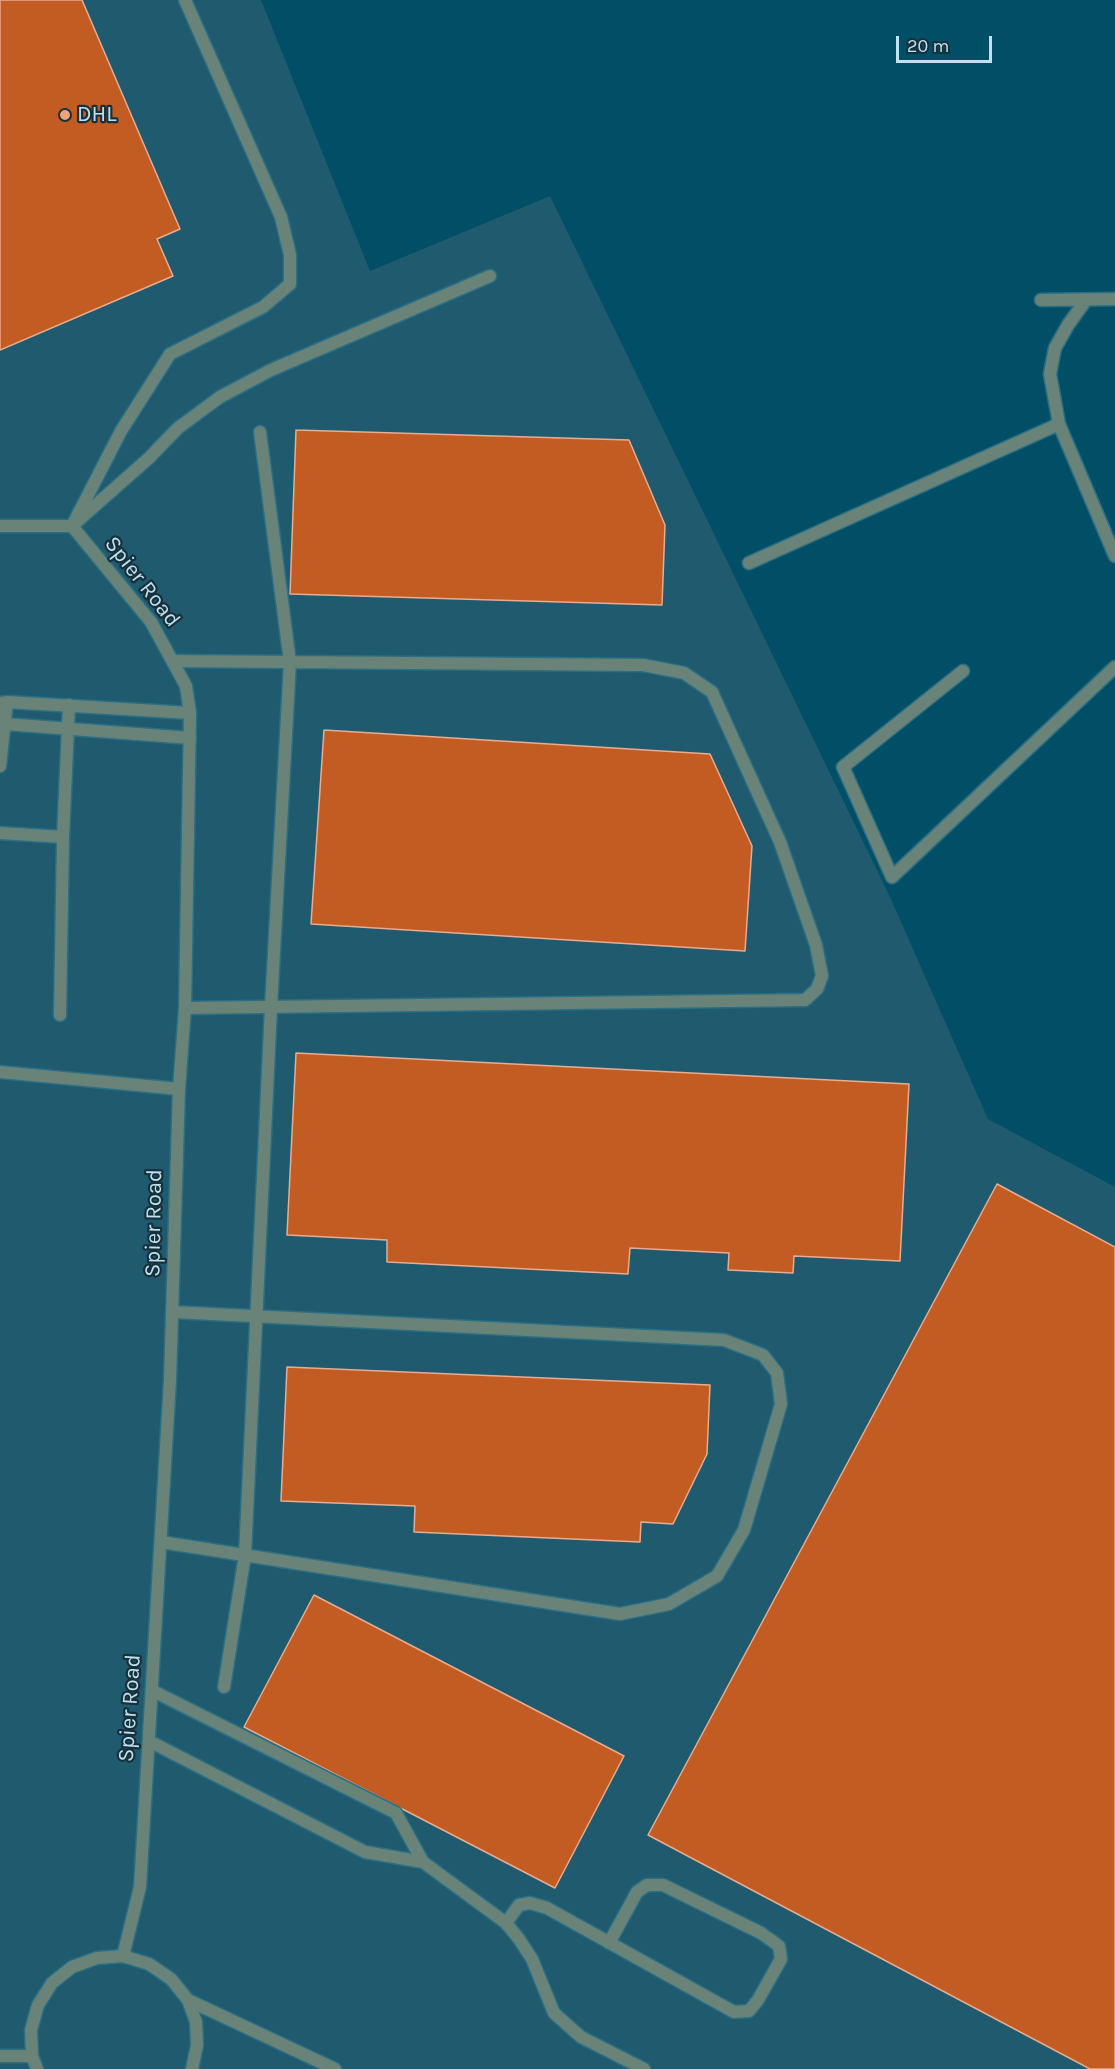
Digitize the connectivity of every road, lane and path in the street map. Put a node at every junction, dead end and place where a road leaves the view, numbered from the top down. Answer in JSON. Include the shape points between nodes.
{"nodes":[{"id":1,"x":185,"y":0,"type":"edge"},
{"id":2,"x":490,"y":276,"type":"dead end"},
{"id":3,"x":1115,"y":299,"type":"edge"},
{"id":4,"x":1041,"y":300,"type":"dead end"},
{"id":5,"x":1086,"y":300,"type":"junction"},
{"id":6,"x":1059,"y":424,"type":"junction"},
{"id":7,"x":260,"y":432,"type":"dead end"},
{"id":8,"x":0,"y":526,"type":"edge"},
{"id":9,"x":72,"y":526,"type":"junction"},
{"id":10,"x":1115,"y":556,"type":"edge"},
{"id":11,"x":749,"y":562,"type":"dead end"},
{"id":12,"x":173,"y":661,"type":"junction"},
{"id":13,"x":290,"y":662,"type":"junction"},
{"id":14,"x":1115,"y":667,"type":"edge"},
{"id":15,"x":963,"y":671,"type":"dead end"},
{"id":16,"x":4,"y":702,"type":"edge"},
{"id":17,"x":69,"y":705,"type":"junction"},
{"id":18,"x":190,"y":713,"type":"junction"},
{"id":19,"x":2,"y":722,"type":"edge"},
{"id":20,"x":67,"y":728,"type":"junction"},
{"id":21,"x":190,"y":738,"type":"junction"},
{"id":22,"x":0,"y":766,"type":"edge"},
{"id":23,"x":0,"y":833,"type":"edge"},
{"id":24,"x":63,"y":837,"type":"junction"},
{"id":25,"x":271,"y":1007,"type":"junction"},
{"id":26,"x":185,"y":1008,"type":"junction"},
{"id":27,"x":60,"y":1015,"type":"dead end"},
{"id":28,"x":0,"y":1072,"type":"edge"},
{"id":29,"x":179,"y":1089,"type":"junction"},
{"id":30,"x":173,"y":1312,"type":"junction"},
{"id":31,"x":257,"y":1316,"type":"junction"},
{"id":32,"x":161,"y":1542,"type":"junction"},
{"id":33,"x":244,"y":1555,"type":"junction"},
{"id":34,"x":224,"y":1687,"type":"dead end"},
{"id":35,"x":153,"y":1691,"type":"junction"},
{"id":36,"x":149,"y":1741,"type":"junction"},
{"id":37,"x":423,"y":1862,"type":"junction"},
{"id":38,"x":506,"y":1923,"type":"junction"},
{"id":39,"x":609,"y":1943,"type":"junction"},
{"id":40,"x":123,"y":1956,"type":"junction"},
{"id":41,"x":188,"y":2000,"type":"junction"},
{"id":42,"x":0,"y":2056,"type":"edge"},
{"id":43,"x":32,"y":2056,"type":"junction"},
{"id":44,"x":37,"y":2069,"type":"edge"},
{"id":45,"x":192,"y":2069,"type":"edge"},
{"id":46,"x":335,"y":2069,"type":"edge"},
{"id":47,"x":644,"y":2069,"type":"edge"}],
"edges":[{"from":1,"to":9,"type":"street","via":[[281,217],[290,255],[290,284],[263,307],[171,354],[121,431]]},
{"from":2,"to":9,"type":"street","via":[[271,370],[220,397],[178,428]]},
{"from":3,"to":5,"type":"street"},
{"from":4,"to":5,"type":"street"},
{"from":5,"to":6,"type":"street","via":[[1055,348],[1050,374]]},
{"from":6,"to":10,"type":"street"},
{"from":6,"to":11,"type":"street"},
{"from":7,"to":13,"type":"street"},
{"from":8,"to":9,"type":"street"},
{"from":9,"to":12,"type":"street","name":"Spier Road","via":[[151,622]]},
{"from":12,"to":13,"type":"street"},
{"from":12,"to":18,"type":"street","name":"Spier Road","via":[[186,686]]},
{"from":13,"to":25,"type":"street"},
{"from":13,"to":25,"type":"street","via":[[643,665],[684,674],[712,692],[776,831],[816,945],[822,976],[817,989],[805,1000]]},
{"from":14,"to":15,"type":"street","via":[[892,878],[843,766]]},
{"from":16,"to":17,"type":"street"},
{"from":16,"to":19,"type":"street"},
{"from":17,"to":18,"type":"street"},
{"from":17,"to":20,"type":"street"},
{"from":18,"to":21,"type":"street","name":"Spier Road"},
{"from":19,"to":20,"type":"street"},
{"from":19,"to":22,"type":"street"},
{"from":20,"to":21,"type":"street"},
{"from":20,"to":24,"type":"street"},
{"from":21,"to":26,"type":"street","name":"Spier Road"},
{"from":23,"to":24,"type":"street"},
{"from":24,"to":27,"type":"street"},
{"from":25,"to":26,"type":"street"},
{"from":25,"to":31,"type":"street"},
{"from":26,"to":29,"type":"street","name":"Spier Road"},
{"from":28,"to":29,"type":"street"},
{"from":29,"to":30,"type":"street","name":"Spier Road"},
{"from":30,"to":31,"type":"street"},
{"from":30,"to":32,"type":"street","name":"Spier Road"},
{"from":31,"to":33,"type":"street"},
{"from":31,"to":33,"type":"street","via":[[724,1340],[764,1355],[777,1373],[781,1404],[744,1530],[717,1576],[669,1604],[620,1614]]},
{"from":32,"to":33,"type":"street"},
{"from":32,"to":35,"type":"street","name":"Spier Road"},
{"from":33,"to":34,"type":"street"},
{"from":35,"to":36,"type":"street","name":"Spier Road"},
{"from":35,"to":37,"type":"street","via":[[396,1813]]},
{"from":36,"to":37,"type":"street","via":[[365,1852]]},
{"from":36,"to":40,"type":"street","name":"Spier Road","via":[[140,1887]]},
{"from":37,"to":38,"type":"street"},
{"from":38,"to":39,"type":"street","via":[[519,1905],[530,1903],[547,1908]]},
{"from":38,"to":47,"type":"street","via":[[532,1959],[554,2013],[581,2037]]},
{"from":39,"to":39,"type":"street","via":[[734,2012],[749,2011],[781,1959],[779,1946],[761,1933],[663,1885],[647,1885],[637,1892]]},
{"from":40,"to":41,"type":"street","via":[[149,1964],[171,1979]]},
{"from":40,"to":43,"type":"street","via":[[97,1958],[72,1967],[52,1983],[38,2005],[31,2030]]},
{"from":41,"to":45,"type":"street","via":[[196,2022]]},
{"from":41,"to":46,"type":"street"},
{"from":42,"to":43,"type":"street"},
{"from":43,"to":44,"type":"street"}]}
